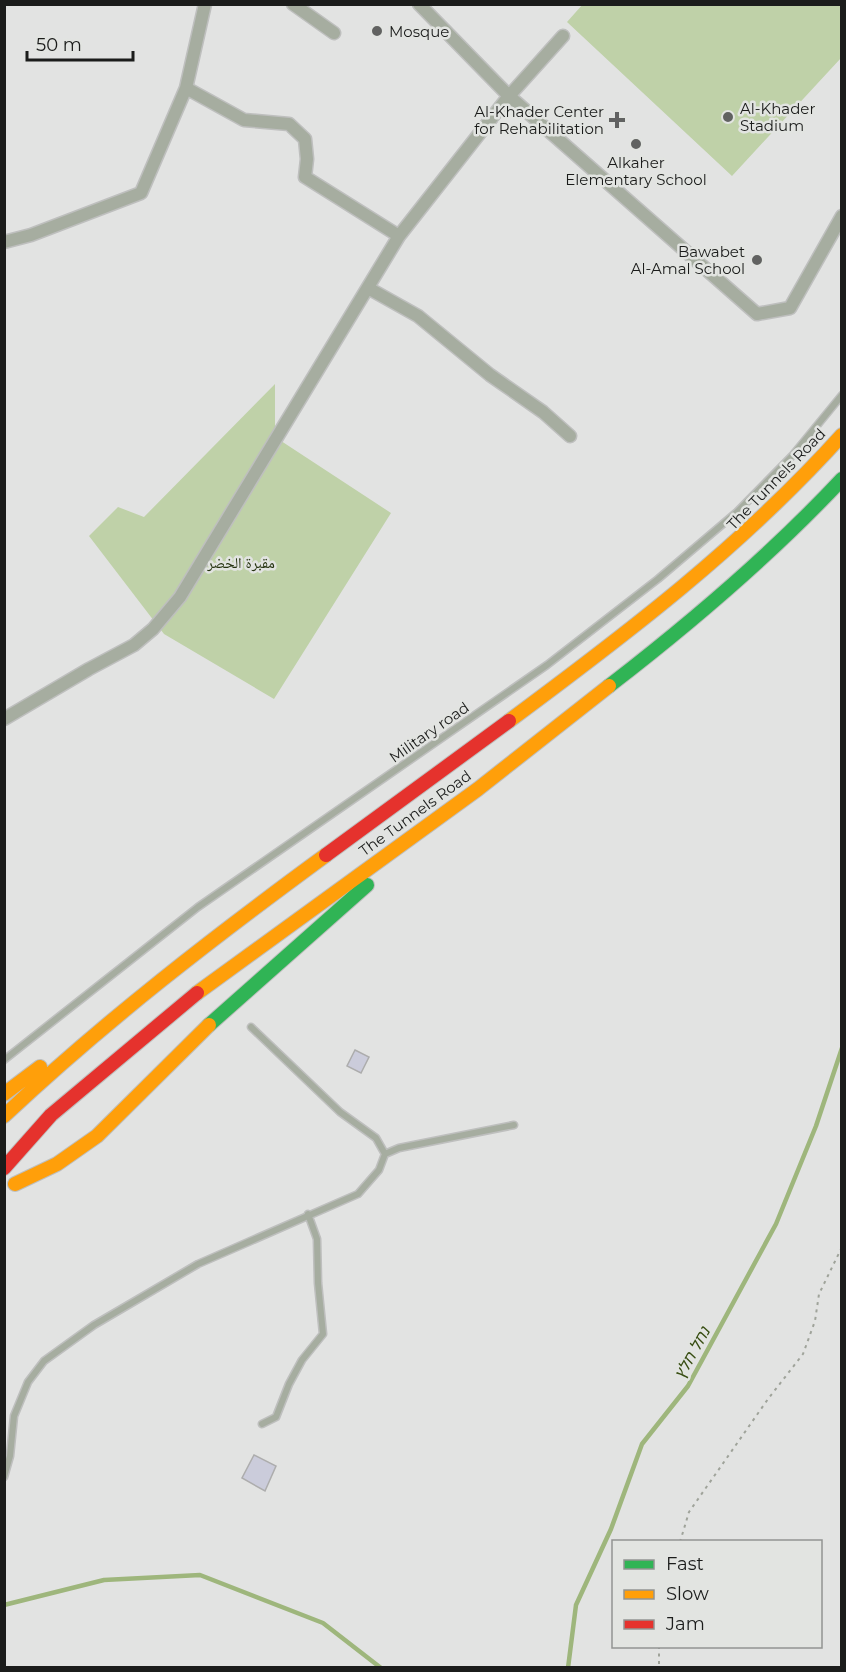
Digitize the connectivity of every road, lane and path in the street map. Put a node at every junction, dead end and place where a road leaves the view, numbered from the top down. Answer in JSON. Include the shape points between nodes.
{"nodes":[{"id":1,"x":205,"y":4,"type":"edge"},
{"id":2,"x":292,"y":4,"type":"edge"},
{"id":3,"x":420,"y":4,"type":"edge"},
{"id":4,"x":334,"y":33,"type":"dead end"},
{"id":5,"x":563,"y":36,"type":"dead end"},
{"id":6,"x":186,"y":88,"type":"junction"},
{"id":7,"x":508,"y":96,"type":"junction"},
{"id":8,"x":842,"y":216,"type":"edge"},
{"id":9,"x":399,"y":236,"type":"junction"},
{"id":10,"x":4,"y":242,"type":"edge"},
{"id":11,"x":368,"y":288,"type":"junction"},
{"id":12,"x":842,"y":395,"type":"edge"},
{"id":13,"x":842,"y":435,"type":"edge"},
{"id":14,"x":570,"y":436,"type":"dead end"},
{"id":15,"x":842,"y":479,"type":"edge"},
{"id":16,"x":4,"y":719,"type":"edge"},
{"id":17,"x":478,"y":789,"type":"junction"},
{"id":18,"x":104,"y":1025,"type":"junction"},
{"id":19,"x":251,"y":1027,"type":"dead end"},
{"id":20,"x":4,"y":1060,"type":"edge"},
{"id":21,"x":35,"y":1071,"type":"junction"},
{"id":22,"x":8,"y":1092,"type":"edge"},
{"id":23,"x":4,"y":1103,"type":"edge"},
{"id":24,"x":51,"y":1114,"type":"junction"},
{"id":25,"x":4,"y":1116,"type":"edge"},
{"id":26,"x":514,"y":1125,"type":"dead end"},
{"id":27,"x":385,"y":1154,"type":"junction"},
{"id":28,"x":4,"y":1160,"type":"edge"},
{"id":29,"x":4,"y":1168,"type":"edge"},
{"id":30,"x":15,"y":1184,"type":"dead end"},
{"id":31,"x":308,"y":1214,"type":"junction"},
{"id":32,"x":842,"y":1247,"type":"edge"},
{"id":33,"x":262,"y":1424,"type":"dead end"},
{"id":34,"x":4,"y":1477,"type":"edge"},
{"id":35,"x":681,"y":1540,"type":"edge"},
{"id":36,"x":659,"y":1648,"type":"edge"},
{"id":37,"x":659,"y":1668,"type":"edge"}],
"edges":[{"from":1,"to":6,"type":"street"},
{"from":2,"to":4,"type":"street"},
{"from":3,"to":7,"type":"street"},
{"from":5,"to":7,"type":"street"},
{"from":6,"to":9,"type":"street","via":[[244,120],[289,124],[304,139],[305,177]]},
{"from":6,"to":10,"type":"street","via":[[141,193]]},
{"from":7,"to":8,"type":"street","via":[[757,314],[790,308]]},
{"from":7,"to":9,"type":"street"},
{"from":9,"to":11,"type":"street"},
{"from":11,"to":14,"type":"street","via":[[418,316]]},
{"from":11,"to":16,"type":"street","via":[[180,597],[153,629],[134,645]]},
{"from":12,"to":20,"type":"lane","name":"Military road","via":[[792,456],[737,512],[658,579],[547,665],[198,907]]},
{"from":13,"to":18,"type":"highway","name":"The Tunnels Road","via":[[761,521],[618,640],[214,937]]},
{"from":15,"to":17,"type":"highway","name":"The Tunnels Road","via":[[730,589]]},
{"from":17,"to":24,"type":"highway","name":"The Tunnels Road","via":[[191,998]]},
{"from":17,"to":30,"type":"highway","via":[[220,1014],[97,1136],[57,1164]]},
{"from":18,"to":21,"type":"highway"},
{"from":18,"to":25,"type":"highway"},
{"from":19,"to":27,"type":"lane","via":[[340,1112],[376,1138]]},
{"from":21,"to":22,"type":"highway"},
{"from":21,"to":23,"type":"highway"},
{"from":24,"to":28,"type":"highway"},
{"from":24,"to":29,"type":"highway","name":"The Tunnels Road"},
{"from":26,"to":27,"type":"lane"},
{"from":27,"to":31,"type":"lane","via":[[379,1170],[358,1194]]},
{"from":31,"to":33,"type":"lane","via":[[317,1239],[323,1334],[302,1360],[276,1417]]},
{"from":31,"to":34,"type":"lane","via":[[198,1264],[94,1324],[44,1360],[28,1382],[14,1416]]},
{"from":32,"to":35,"type":"path","via":[[819,1294],[815,1321],[803,1354],[689,1512]]},
{"from":36,"to":37,"type":"path"}]}
